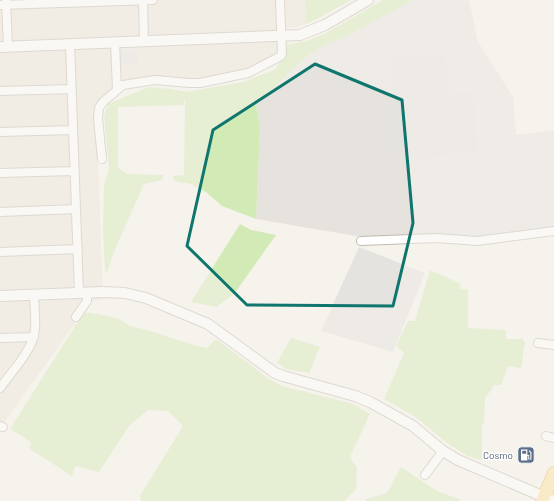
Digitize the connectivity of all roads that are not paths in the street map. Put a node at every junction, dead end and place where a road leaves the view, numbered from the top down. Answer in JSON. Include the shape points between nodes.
{"nodes":[{"id":1,"x":143,"y":0,"type":"edge"},
{"id":2,"x":153,"y":0,"type":"edge"},
{"id":3,"x":280,"y":0,"type":"edge"},
{"id":4,"x":368,"y":0,"type":"edge"},
{"id":5,"x":4,"y":4,"type":"edge"},
{"id":6,"x":282,"y":36,"type":"junction"},
{"id":7,"x":144,"y":42,"type":"junction"},
{"id":8,"x":115,"y":43,"type":"junction"},
{"id":9,"x":70,"y":44,"type":"junction"},
{"id":10,"x":4,"y":47,"type":"edge"},
{"id":11,"x":72,"y":89,"type":"junction"},
{"id":12,"x":117,"y":89,"type":"junction"},
{"id":13,"x":0,"y":92,"type":"edge"},
{"id":14,"x":73,"y":130,"type":"junction"},
{"id":15,"x":0,"y":132,"type":"edge"},
{"id":16,"x":102,"y":160,"type":"dead end"},
{"id":17,"x":75,"y":171,"type":"junction"},
{"id":18,"x":0,"y":173,"type":"edge"},
{"id":19,"x":76,"y":209,"type":"junction"},
{"id":20,"x":0,"y":212,"type":"edge"},
{"id":21,"x":554,"y":231,"type":"edge"},
{"id":22,"x":361,"y":242,"type":"dead end"},
{"id":23,"x":78,"y":249,"type":"junction"},
{"id":24,"x":0,"y":252,"type":"edge"},
{"id":25,"x":83,"y":293,"type":"junction"},
{"id":26,"x":34,"y":294,"type":"junction"},
{"id":27,"x":0,"y":296,"type":"edge"},
{"id":28,"x":76,"y":317,"type":"dead end"},
{"id":29,"x":34,"y":337,"type":"junction"},
{"id":30,"x":0,"y":338,"type":"edge"},
{"id":31,"x":538,"y":343,"type":"dead end"},
{"id":32,"x":554,"y":345,"type":"edge"},
{"id":33,"x":4,"y":376,"type":"edge"},
{"id":34,"x":0,"y":388,"type":"edge"},
{"id":35,"x":443,"y":451,"type":"junction"},
{"id":36,"x":554,"y":473,"type":"edge"},
{"id":37,"x":425,"y":475,"type":"dead end"},
{"id":38,"x":546,"y":499,"type":"edge"}],
"edges":[{"from":1,"to":2,"type":"street"},
{"from":1,"to":5,"type":"street"},
{"from":1,"to":7,"type":"street"},
{"from":3,"to":6,"type":"street"},
{"from":4,"to":6,"type":"street","via":[[312,31]]},
{"from":5,"to":10,"type":"street"},
{"from":6,"to":7,"type":"street"},
{"from":6,"to":12,"type":"street","via":[[281,56],[248,73],[200,83],[142,81],[122,85]]},
{"from":7,"to":8,"type":"street"},
{"from":8,"to":9,"type":"street"},
{"from":8,"to":12,"type":"street"},
{"from":9,"to":10,"type":"street"},
{"from":9,"to":11,"type":"street"},
{"from":11,"to":13,"type":"street"},
{"from":11,"to":14,"type":"street"},
{"from":12,"to":16,"type":"street","via":[[99,108]]},
{"from":14,"to":15,"type":"street"},
{"from":14,"to":17,"type":"street"},
{"from":17,"to":18,"type":"street"},
{"from":17,"to":19,"type":"street"},
{"from":19,"to":20,"type":"street"},
{"from":19,"to":23,"type":"street"},
{"from":21,"to":22,"type":"street","via":[[477,241],[437,238]]},
{"from":23,"to":24,"type":"street"},
{"from":23,"to":25,"type":"street"},
{"from":25,"to":26,"type":"street"},
{"from":25,"to":28,"type":"street","via":[[87,301]]},
{"from":25,"to":35,"type":"street","via":[[114,292],[136,295],[199,319],[275,373],[370,402],[413,426]]},
{"from":26,"to":27,"type":"street"},
{"from":26,"to":29,"type":"street"},
{"from":29,"to":30,"type":"street"},
{"from":29,"to":33,"type":"street","via":[[27,351]]},
{"from":31,"to":32,"type":"street"},
{"from":33,"to":34,"type":"street"},
{"from":35,"to":37,"type":"street"},
{"from":35,"to":38,"type":"street","via":[[465,464]]},
{"from":36,"to":38,"type":"main road"}]}
